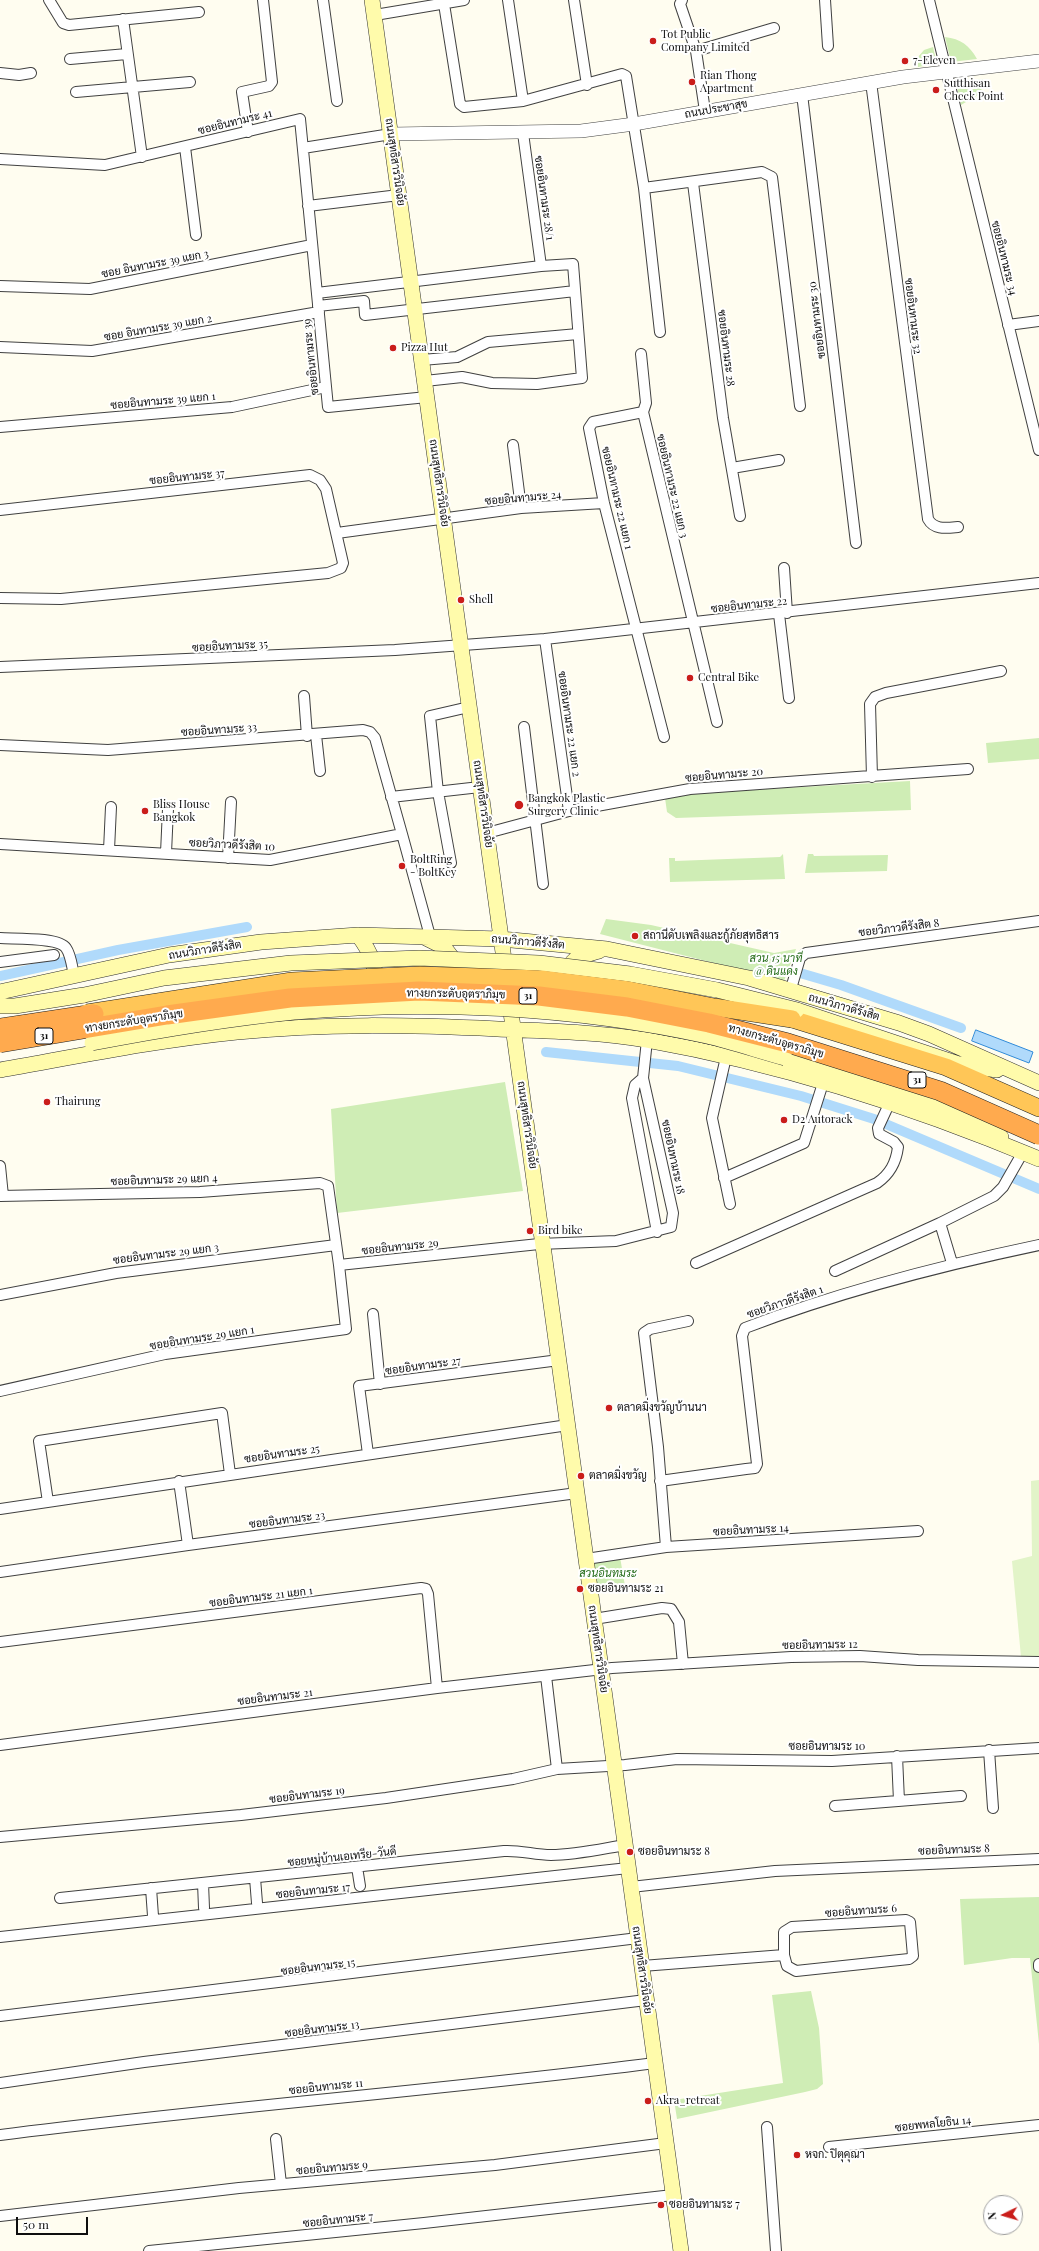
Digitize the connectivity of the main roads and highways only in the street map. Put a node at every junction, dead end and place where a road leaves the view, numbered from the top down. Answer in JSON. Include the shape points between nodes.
{"nodes":[{"id":1,"x":372,"y":0,"type":"edge"},
{"id":2,"x":358,"y":935,"type":"junction"},
{"id":3,"x":425,"y":936,"type":"junction"},
{"id":4,"x":501,"y":938,"type":"junction"},
{"id":5,"x":607,"y":949,"type":"junction"},
{"id":6,"x":664,"y":959,"type":"junction"},
{"id":7,"x":0,"y":992,"type":"edge"},
{"id":8,"x":0,"y":1006,"type":"edge"},
{"id":9,"x":795,"y":1015,"type":"junction"},
{"id":10,"x":87,"y":1020,"type":"junction"},
{"id":11,"x":367,"y":1026,"type":"junction"},
{"id":12,"x":429,"y":1026,"type":"junction"},
{"id":13,"x":0,"y":1027,"type":"edge"},
{"id":14,"x":514,"y":1030,"type":"junction"},
{"id":15,"x":597,"y":1035,"type":"junction"},
{"id":16,"x":0,"y":1045,"type":"edge"},
{"id":17,"x":649,"y":1045,"type":"junction"},
{"id":18,"x":1,"y":1070,"type":"edge"},
{"id":19,"x":1018,"y":1074,"type":"junction"},
{"id":20,"x":1039,"y":1083,"type":"edge"},
{"id":21,"x":1039,"y":1108,"type":"edge"},
{"id":22,"x":1039,"y":1121,"type":"edge"},
{"id":23,"x":1039,"y":1132,"type":"edge"},
{"id":24,"x":1039,"y":1136,"type":"edge"},
{"id":25,"x":1021,"y":1151,"type":"junction"},
{"id":26,"x":1039,"y":1159,"type":"edge"},
{"id":27,"x":681,"y":2251,"type":"edge"}],
"edges":[{"from":1,"to":4,"type":"main road","name":"ถนนสุทธิสารวินิจฉัย"},
{"from":2,"to":3,"type":"main road","name":"ถนนวิภาวดีรังสิต","number":"31"},
{"from":2,"to":7,"type":"main road","name":"ถนนวิภาวดีรังสิต","number":"31","via":[[261,942],[169,955],[73,972]]},
{"from":2,"to":11,"type":"main road","via":[[370,951],[375,964],[378,1002],[375,1015]]},
{"from":3,"to":4,"type":"main road","name":"ถนนวิภาวดีรังสิต","number":"31"},
{"from":3,"to":12,"type":"main road","via":[[444,947],[460,967],[460,999],[453,1012]]},
{"from":4,"to":5,"type":"main road","name":"ถนนวิภาวดีรังสิต","number":"31"},
{"from":4,"to":14,"type":"main road","name":"ถนนสุทธิสารวินิจฉัย"},
{"from":5,"to":6,"type":"main road","name":"ถนนวิภาวดีรังสิต","number":"31"},
{"from":5,"to":15,"type":"main road","via":[[577,957],[568,967],[565,1009],[572,1022]]},
{"from":6,"to":17,"type":"main road","via":[[649,974],[641,1023]]},
{"from":6,"to":19,"type":"main road","name":"ถนนวิภาวดีรังสิต","number":"31","via":[[749,978],[899,1023]]},
{"from":8,"to":9,"type":"main road","number":"31","bridge":true,"via":[[15,1006],[164,978],[291,963],[419,958],[539,962],[630,974],[718,990]]},
{"from":9,"to":10,"type":"highway","number":"31","bridge":true,"via":[[714,1007],[629,990],[541,979],[420,976],[292,981]]},
{"from":9,"to":19,"type":"main road","number":"31","via":[[959,1064]]},
{"from":9,"to":21,"type":"highway","number":"31","via":[[946,1067]]},
{"from":10,"to":13,"type":"highway","number":"31"},
{"from":10,"to":16,"type":"highway","number":"31"},
{"from":10,"to":23,"type":"highway","number":"31","bridge":true,"via":[[292,994],[421,988],[541,992],[628,1003],[712,1019],[790,1040],[942,1088]]},
{"from":11,"to":12,"type":"main road","number":"31"},
{"from":11,"to":18,"type":"main road","number":"31","via":[[239,1032],[174,1040]]},
{"from":12,"to":14,"type":"main road","number":"31"},
{"from":13,"to":22,"type":"highway","name":"ทางยกระดับอุตราภิมุข","number":"31","bridge":true,"via":[[290,985],[417,980],[538,983],[627,994],[712,1010],[791,1031],[946,1080]]},
{"from":14,"to":15,"type":"main road","number":"31"},
{"from":14,"to":27,"type":"main road","name":"ถนนสุทธิสารวินิจฉัย"},
{"from":15,"to":17,"type":"main road","number":"31"},
{"from":16,"to":24,"type":"highway","name":"ทางยกระดับอุตราภิมุข","number":"31","bridge":true,"via":[[167,1015],[290,998],[419,992],[538,996],[627,1007],[709,1022],[788,1044],[940,1091]]},
{"from":17,"to":25,"type":"main road","number":"31","via":[[725,1063],[824,1080]]},
{"from":18,"to":25,"type":"main road","number":"31","bridge":true,"via":[[56,1049],[173,1028],[294,1012],[422,1007],[541,1012],[626,1022],[707,1036],[785,1058],[966,1118],[983,1125]]},
{"from":19,"to":20,"type":"main road","name":"ถนนวิภาวดีรังสิต","number":"31"},
{"from":25,"to":26,"type":"main road","number":"31"}]}
